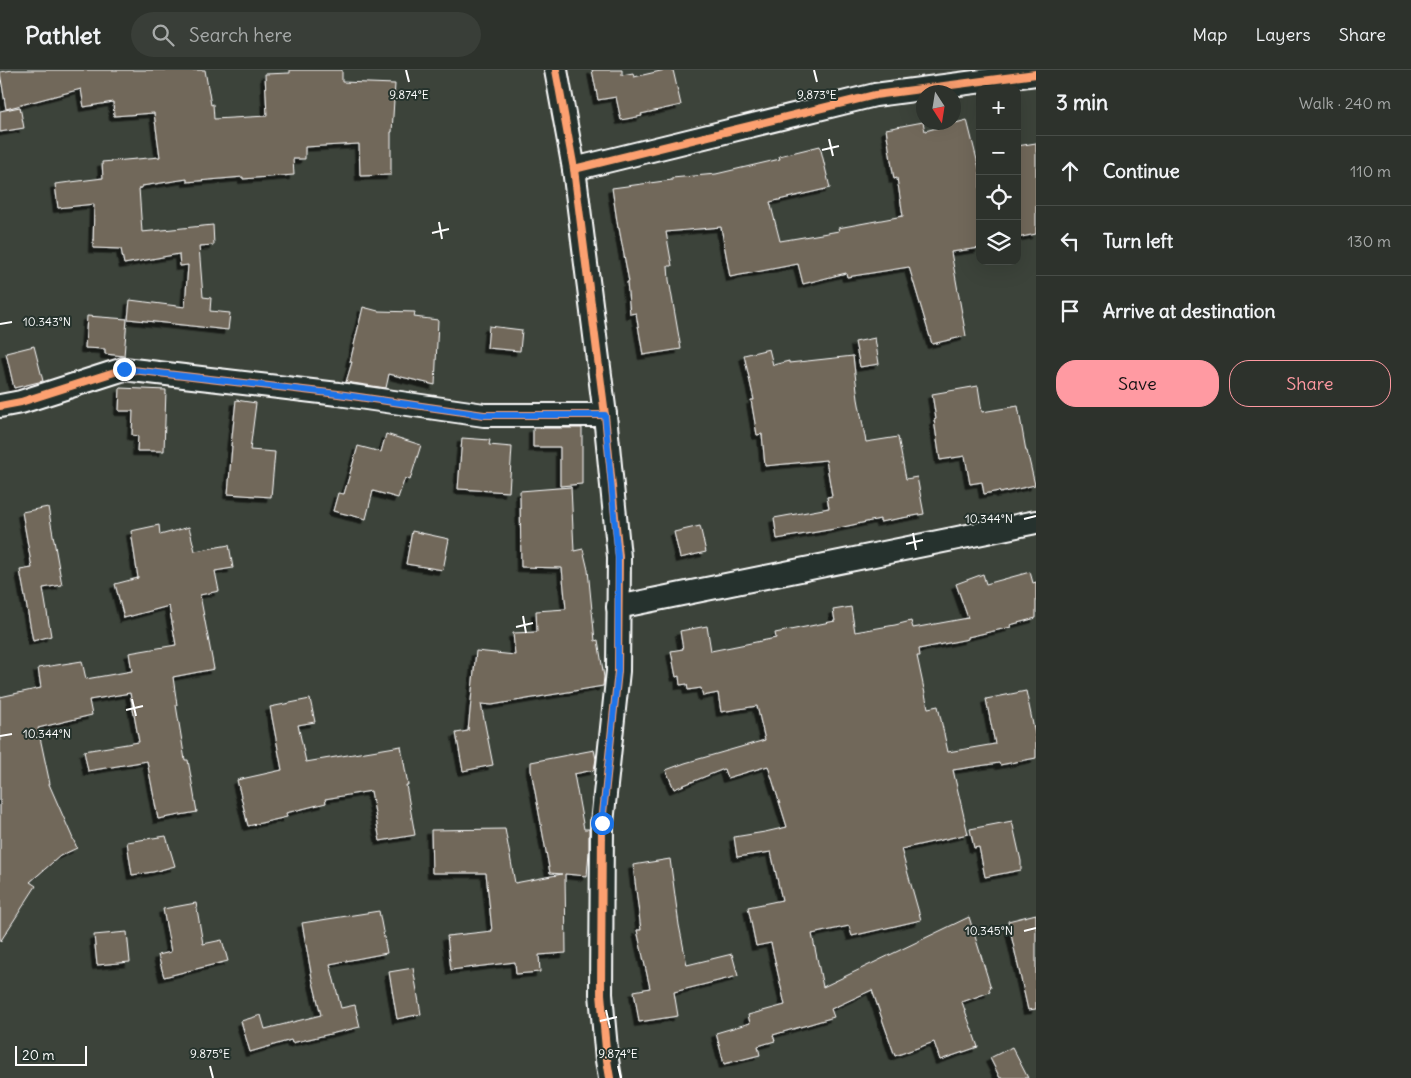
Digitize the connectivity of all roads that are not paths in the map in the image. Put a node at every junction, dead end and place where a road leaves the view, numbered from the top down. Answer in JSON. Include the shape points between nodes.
{"nodes":[{"id":1,"x":556,"y":70,"type":"edge"},
{"id":2,"x":1036,"y":74,"type":"edge"},
{"id":3,"x":574,"y":169,"type":"junction"},
{"id":4,"x":0,"y":406,"type":"edge"},
{"id":5,"x":605,"y":415,"type":"junction"},
{"id":6,"x":1036,"y":522,"type":"edge"},
{"id":7,"x":618,"y":606,"type":"junction"},
{"id":8,"x":610,"y":1078,"type":"edge"}],
"edges":[{"from":1,"to":3,"type":"street"},
{"from":2,"to":3,"type":"street","via":[[875,95]]},
{"from":3,"to":5,"type":"street"},
{"from":4,"to":5,"type":"street","via":[[124,369],[484,415]]},
{"from":5,"to":7,"type":"street","via":[[618,558]]},
{"from":6,"to":7,"type":"street"},
{"from":7,"to":8,"type":"street","via":[[618,671],[602,823],[601,994]]}]}
